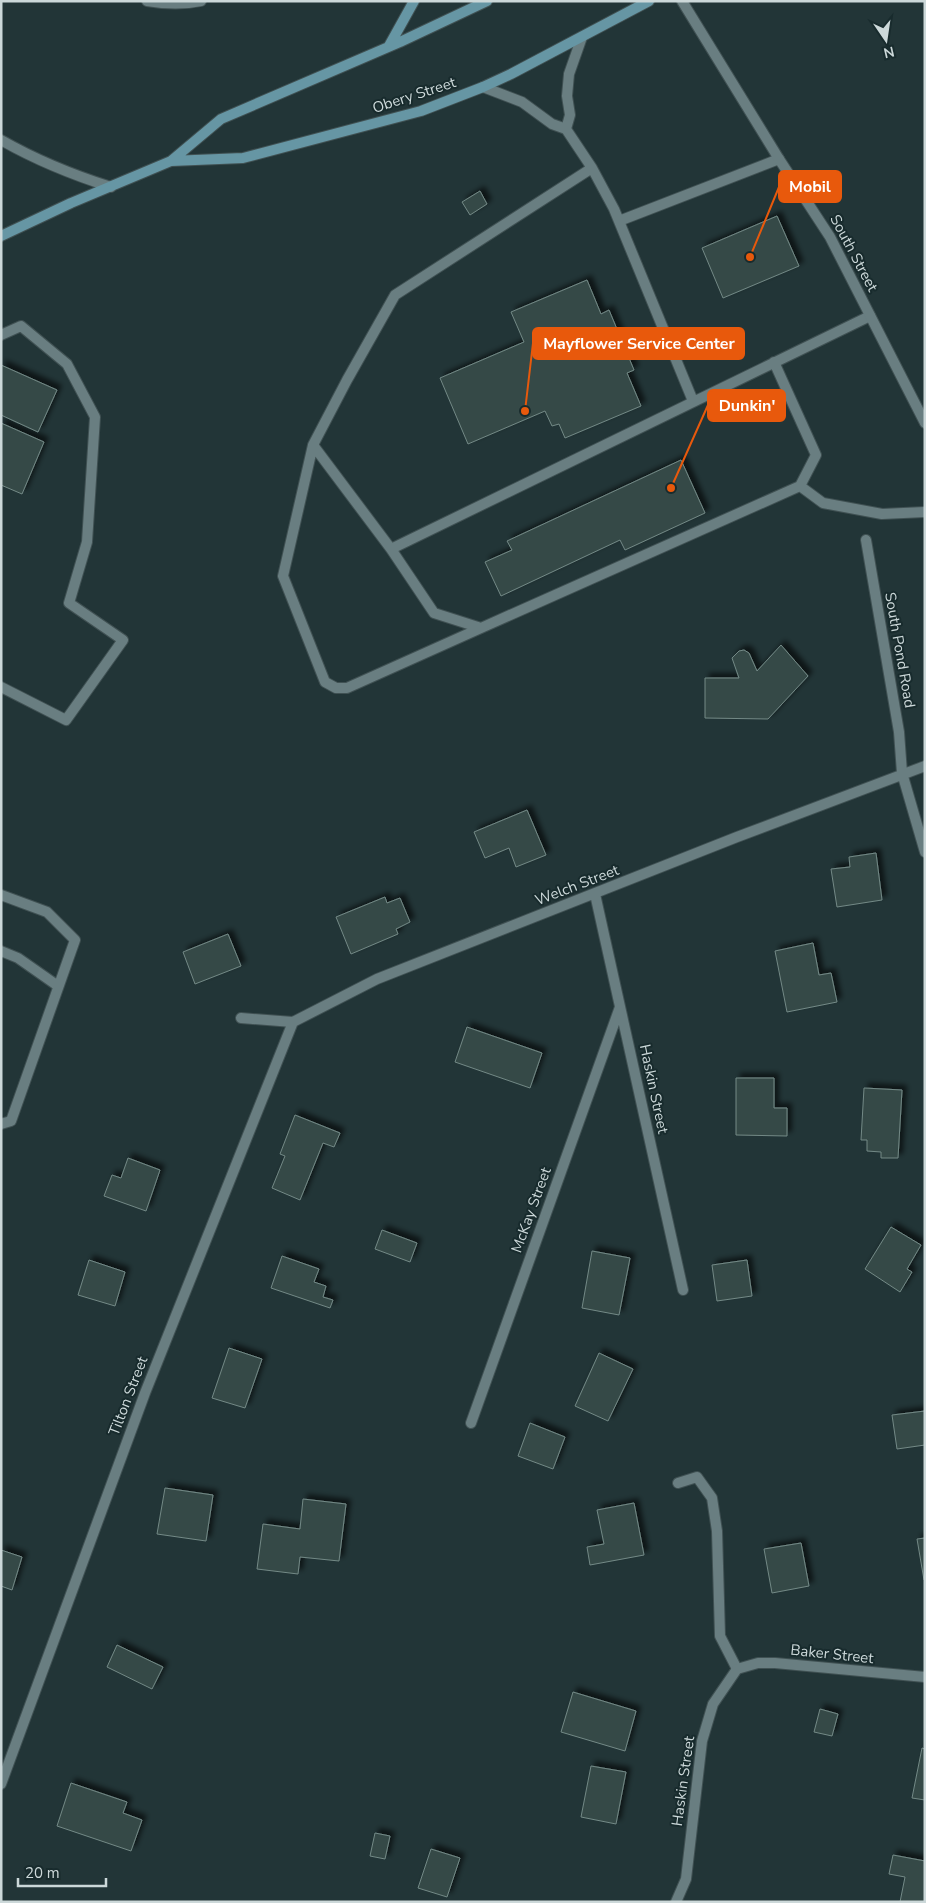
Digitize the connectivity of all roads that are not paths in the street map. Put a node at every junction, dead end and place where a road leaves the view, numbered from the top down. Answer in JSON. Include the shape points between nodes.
{"nodes":[{"id":1,"x":147,"y":1,"type":"edge"},
{"id":2,"x":201,"y":1,"type":"edge"},
{"id":3,"x":414,"y":1,"type":"edge"},
{"id":4,"x":487,"y":1,"type":"edge"},
{"id":5,"x":649,"y":1,"type":"edge"},
{"id":6,"x":682,"y":1,"type":"edge"},
{"id":7,"x":582,"y":37,"type":"junction"},
{"id":8,"x":389,"y":46,"type":"junction"},
{"id":9,"x":483,"y":87,"type":"junction"},
{"id":10,"x":566,"y":129,"type":"junction"},
{"id":11,"x":1,"y":140,"type":"edge"},
{"id":12,"x":779,"y":159,"type":"junction"},
{"id":13,"x":171,"y":161,"type":"junction"},
{"id":14,"x":592,"y":168,"type":"junction"},
{"id":15,"x":111,"y":187,"type":"junction"},
{"id":16,"x":619,"y":221,"type":"junction"},
{"id":17,"x":1,"y":236,"type":"edge"},
{"id":18,"x":870,"y":316,"type":"junction"},
{"id":19,"x":1,"y":335,"type":"edge"},
{"id":20,"x":774,"y":362,"type":"junction"},
{"id":21,"x":693,"y":401,"type":"junction"},
{"id":22,"x":925,"y":423,"type":"edge"},
{"id":23,"x":313,"y":445,"type":"junction"},
{"id":24,"x":800,"y":486,"type":"junction"},
{"id":25,"x":925,"y":512,"type":"edge"},
{"id":26,"x":866,"y":540,"type":"dead end"},
{"id":27,"x":391,"y":549,"type":"junction"},
{"id":28,"x":481,"y":628,"type":"junction"},
{"id":29,"x":1,"y":687,"type":"edge"},
{"id":30,"x":925,"y":766,"type":"edge"},
{"id":31,"x":902,"y":773,"type":"junction"},
{"id":32,"x":925,"y":852,"type":"edge"},
{"id":33,"x":1,"y":894,"type":"edge"},
{"id":34,"x":595,"y":894,"type":"junction"},
{"id":35,"x":1,"y":951,"type":"edge"},
{"id":36,"x":58,"y":986,"type":"junction"},
{"id":37,"x":620,"y":1007,"type":"junction"},
{"id":38,"x":241,"y":1018,"type":"dead end"},
{"id":39,"x":293,"y":1022,"type":"junction"},
{"id":40,"x":1,"y":1124,"type":"edge"},
{"id":41,"x":683,"y":1290,"type":"dead end"},
{"id":42,"x":471,"y":1423,"type":"dead end"},
{"id":43,"x":678,"y":1483,"type":"dead end"},
{"id":44,"x":736,"y":1669,"type":"junction"},
{"id":45,"x":925,"y":1677,"type":"edge"},
{"id":46,"x":1,"y":1784,"type":"edge"},
{"id":47,"x":676,"y":1902,"type":"edge"}],
"edges":[{"from":1,"to":2,"type":"street","via":[[165,4]]},
{"from":3,"to":8,"type":"main road"},
{"from":4,"to":8,"type":"main road","name":"Obery Street"},
{"from":5,"to":7,"type":"main road","name":"Obery Street"},
{"from":6,"to":12,"type":"street","name":"South Street"},
{"from":7,"to":9,"type":"main road","name":"Obery Street"},
{"from":7,"to":10,"type":"street","via":[[569,74],[567,96],[570,115]]},
{"from":8,"to":13,"type":"main road","name":"Obery Street","via":[[221,119]]},
{"from":9,"to":10,"type":"street","via":[[522,102],[552,124]]},
{"from":9,"to":13,"type":"main road","name":"Obery Street","via":[[421,111],[243,158]]},
{"from":10,"to":14,"type":"street"},
{"from":11,"to":15,"type":"street","via":[[64,171]]},
{"from":12,"to":16,"type":"street"},
{"from":12,"to":18,"type":"street","name":"South Street","via":[[830,237]]},
{"from":13,"to":15,"type":"main road","name":"Obery Street"},
{"from":14,"to":16,"type":"street"},
{"from":14,"to":23,"type":"street","via":[[395,294]]},
{"from":15,"to":17,"type":"main road","name":"Obery Street"},
{"from":16,"to":21,"type":"street"},
{"from":18,"to":20,"type":"street"},
{"from":18,"to":22,"type":"street","name":"South Street"},
{"from":19,"to":29,"type":"street","via":[[20,326],[67,364],[95,417],[86,542],[69,603],[123,640],[66,720]]},
{"from":20,"to":21,"type":"street"},
{"from":20,"to":24,"type":"street","via":[[816,456]]},
{"from":21,"to":27,"type":"street"},
{"from":23,"to":27,"type":"street"},
{"from":23,"to":28,"type":"street","via":[[283,576],[325,682],[336,688],[347,688]]},
{"from":24,"to":25,"type":"street","via":[[823,503],[882,514]]},
{"from":24,"to":28,"type":"street"},
{"from":26,"to":31,"type":"street","name":"South Pond Road","via":[[899,732]]},
{"from":27,"to":28,"type":"street","via":[[434,613]]},
{"from":30,"to":31,"type":"street","name":"Welch Street"},
{"from":31,"to":32,"type":"street","name":"South Pond Road"},
{"from":31,"to":34,"type":"street","name":"Welch Street"},
{"from":33,"to":36,"type":"street","via":[[47,912],[75,940]]},
{"from":34,"to":37,"type":"street","name":"Haskin Street"},
{"from":34,"to":39,"type":"street","name":"Welch Street","via":[[377,979]]},
{"from":35,"to":36,"type":"street","via":[[18,958]]},
{"from":36,"to":40,"type":"street","via":[[11,1121]]},
{"from":37,"to":41,"type":"street","name":"Haskin Street"},
{"from":37,"to":42,"type":"street","name":"McKay Street"},
{"from":38,"to":39,"type":"street"},
{"from":39,"to":46,"type":"street","name":"Tilton Street","via":[[145,1393]]},
{"from":43,"to":44,"type":"street","via":[[698,1477],[712,1498],[717,1531],[720,1636]]},
{"from":44,"to":45,"type":"street","name":"Baker Street","via":[[758,1663],[775,1663]]},
{"from":44,"to":47,"type":"street","name":"Haskin Street","via":[[713,1704],[702,1741],[686,1879]]}]}
